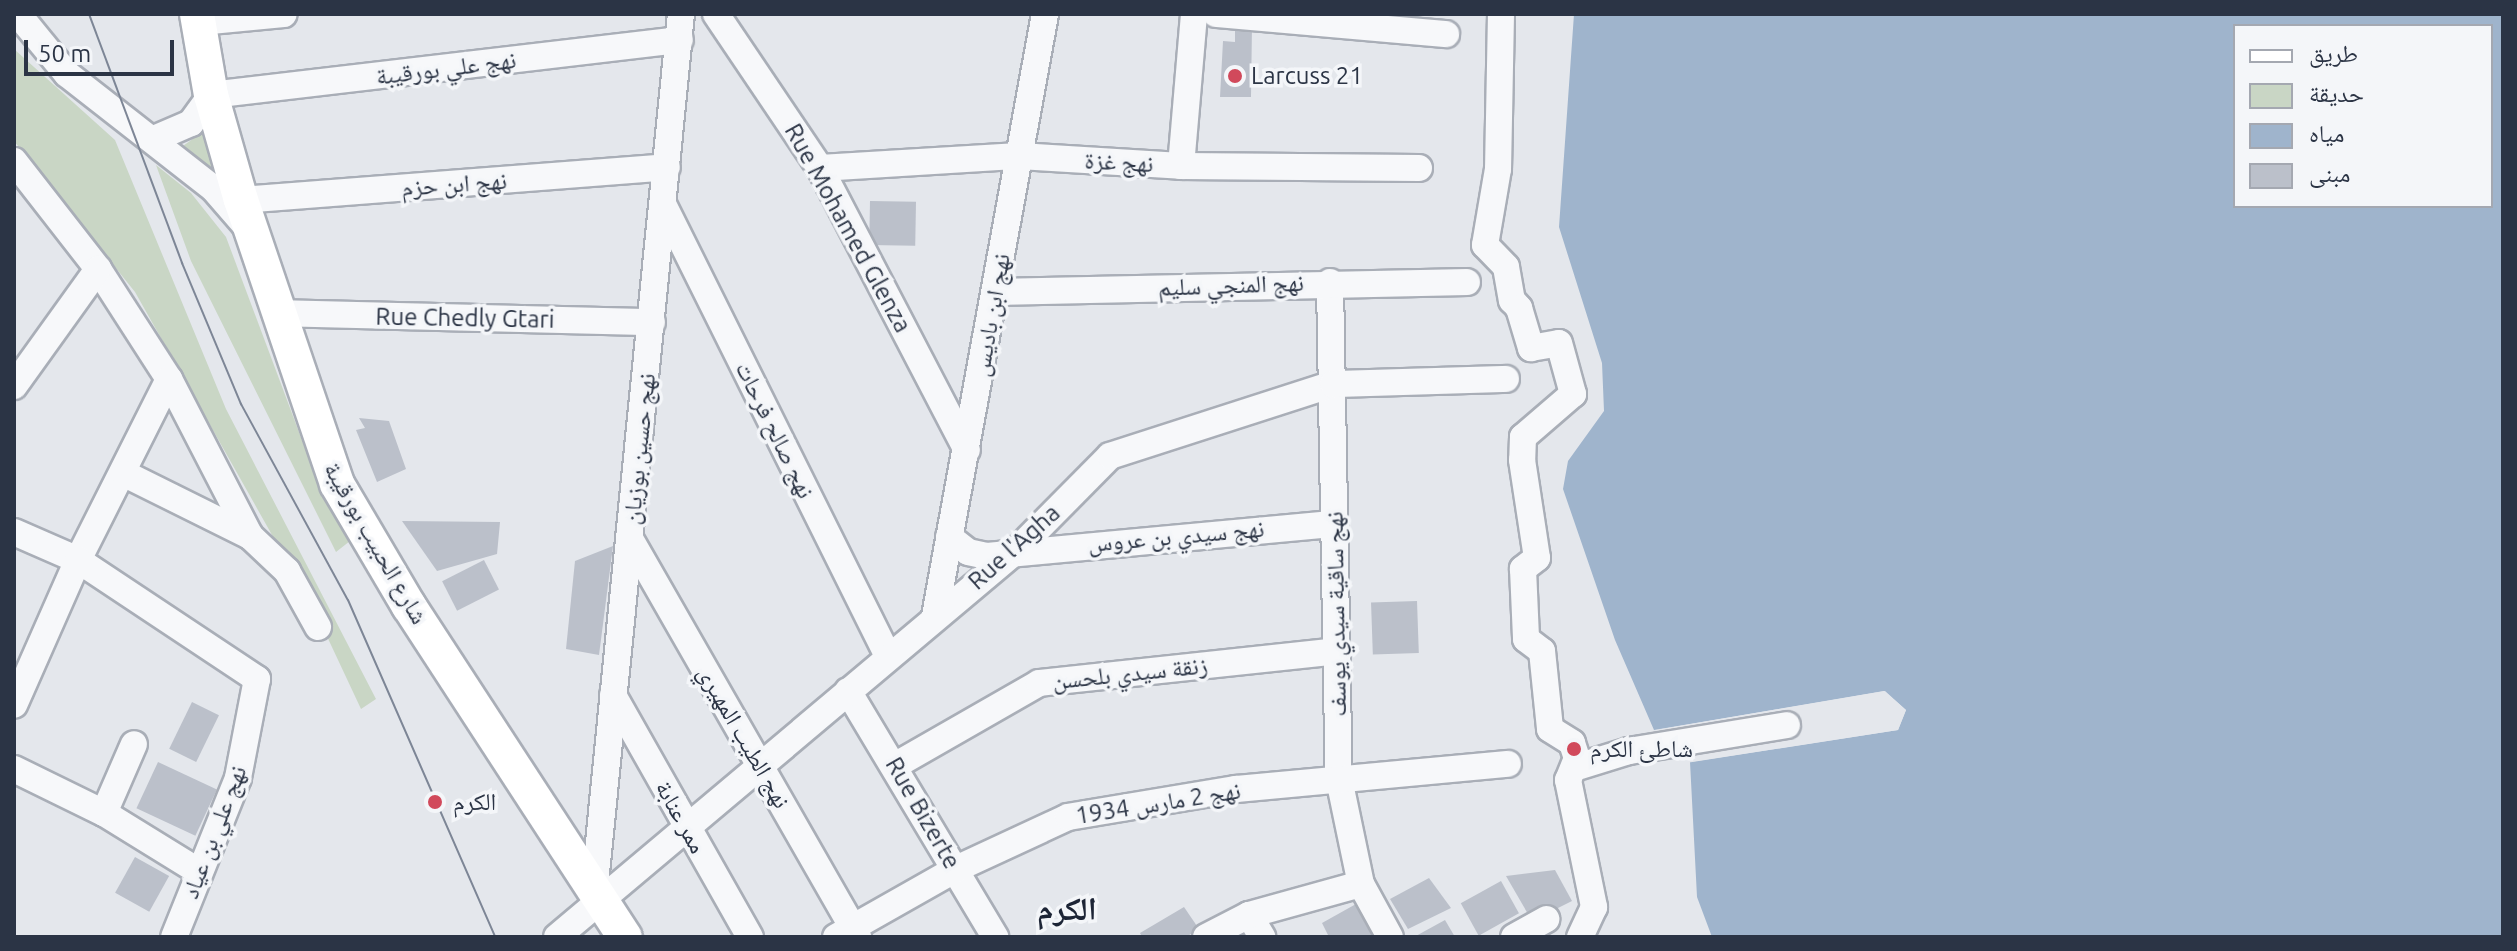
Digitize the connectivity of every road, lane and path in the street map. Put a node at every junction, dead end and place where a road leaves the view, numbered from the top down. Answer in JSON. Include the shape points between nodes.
{"nodes":[{"id":1,"x":18,"y":14,"type":"edge"},
{"id":2,"x":284,"y":14,"type":"edge"},
{"id":3,"x":716,"y":14,"type":"edge"},
{"id":4,"x":1045,"y":14,"type":"edge"},
{"id":5,"x":1194,"y":14,"type":"edge"},
{"id":6,"x":1216,"y":14,"type":"edge"},
{"id":7,"x":1501,"y":14,"type":"edge"},
{"id":8,"x":198,"y":18,"type":"edge"},
{"id":9,"x":681,"y":27,"type":"edge"},
{"id":10,"x":1446,"y":34,"type":"dead end"},
{"id":11,"x":211,"y":95,"type":"junction"},
{"id":12,"x":154,"y":139,"type":"junction"},
{"id":13,"x":1019,"y":156,"type":"junction"},
{"id":14,"x":14,"y":161,"type":"edge"},
{"id":15,"x":1181,"y":166,"type":"junction"},
{"id":16,"x":667,"y":167,"type":"junction"},
{"id":17,"x":820,"y":168,"type":"junction"},
{"id":18,"x":1419,"y":168,"type":"dead end"},
{"id":19,"x":241,"y":200,"type":"junction"},
{"id":20,"x":663,"y":204,"type":"junction"},
{"id":21,"x":252,"y":235,"type":"junction"},
{"id":22,"x":98,"y":269,"type":"junction"},
{"id":23,"x":1330,"y":282,"type":"junction"},
{"id":24,"x":1467,"y":282,"type":"dead end"},
{"id":25,"x":996,"y":292,"type":"junction"},
{"id":26,"x":277,"y":313,"type":"junction"},
{"id":27,"x":652,"y":322,"type":"junction"},
{"id":28,"x":169,"y":379,"type":"junction"},
{"id":29,"x":1506,"y":379,"type":"dead end"},
{"id":30,"x":1333,"y":384,"type":"junction"},
{"id":31,"x":14,"y":386,"type":"edge"},
{"id":32,"x":967,"y":450,"type":"junction"},
{"id":33,"x":125,"y":474,"type":"junction"},
{"id":34,"x":1335,"y":524,"type":"junction"},
{"id":35,"x":14,"y":532,"type":"edge"},
{"id":36,"x":250,"y":536,"type":"junction"},
{"id":37,"x":629,"y":537,"type":"junction"},
{"id":38,"x":949,"y":537,"type":"junction"},
{"id":39,"x":1017,"y":550,"type":"junction"},
{"id":40,"x":78,"y":560,"type":"junction"},
{"id":41,"x":935,"y":616,"type":"junction"},
{"id":42,"x":318,"y":627,"type":"dead end"},
{"id":43,"x":1337,"y":651,"type":"junction"},
{"id":44,"x":888,"y":656,"type":"junction"},
{"id":45,"x":848,"y":691,"type":"junction"},
{"id":46,"x":613,"y":695,"type":"junction"},
{"id":47,"x":14,"y":705,"type":"edge"},
{"id":48,"x":1787,"y":725,"type":"dead end"},
{"id":49,"x":134,"y":744,"type":"dead end"},
{"id":50,"x":1508,"y":764,"type":"dead end"},
{"id":51,"x":759,"y":765,"type":"junction"},
{"id":52,"x":896,"y":765,"type":"junction"},
{"id":53,"x":1577,"y":767,"type":"junction"},
{"id":54,"x":14,"y":769,"type":"edge"},
{"id":55,"x":1339,"y":779,"type":"junction"},
{"id":56,"x":104,"y":813,"type":"junction"},
{"id":57,"x":686,"y":827,"type":"junction"},
{"id":58,"x":956,"y":869,"type":"junction"},
{"id":59,"x":198,"y":871,"type":"junction"},
{"id":60,"x":1361,"y":884,"type":"junction"},
{"id":61,"x":599,"y":890,"type":"junction"},
{"id":62,"x":1546,"y":919,"type":"dead end"},
{"id":63,"x":1256,"y":926,"type":"edge"},
{"id":64,"x":849,"y":934,"type":"edge"},
{"id":65,"x":174,"y":937,"type":"edge"},
{"id":66,"x":557,"y":937,"type":"edge"},
{"id":67,"x":625,"y":937,"type":"edge"},
{"id":68,"x":750,"y":937,"type":"edge"},
{"id":69,"x":995,"y":937,"type":"edge"},
{"id":70,"x":1206,"y":937,"type":"edge"},
{"id":71,"x":1390,"y":937,"type":"edge"},
{"id":72,"x":1514,"y":937,"type":"edge"},
{"id":73,"x":1580,"y":937,"type":"edge"}],
"edges":[{"from":1,"to":12,"type":"street","via":[[67,74]]},
{"from":2,"to":8,"type":"street"},
{"from":3,"to":17,"type":"street","name":"Rue Mohamed Glenza"},
{"from":4,"to":13,"type":"street","name":"نهج ابن باديس"},
{"from":5,"to":15,"type":"street"},
{"from":6,"to":10,"type":"street"},
{"from":7,"to":53,"type":"street","via":[[1498,169],[1485,245],[1506,267],[1531,348],[1559,343],[1573,394],[1523,437],[1537,558],[1523,569],[1526,639],[1542,651],[1550,729],[1573,745]]},
{"from":8,"to":11,"type":"main road","name":"شارع الحبيب بورقيبة"},
{"from":9,"to":11,"type":"street","name":"نهج علي بورقيبة"},
{"from":9,"to":16,"type":"street","name":"نهج حسين بوزيان"},
{"from":11,"to":12,"type":"street","via":[[191,123]]},
{"from":11,"to":19,"type":"main road","name":"شارع الحبيب بورقيبة"},
{"from":12,"to":21,"type":"street","via":[[213,188]]},
{"from":13,"to":15,"type":"street","name":"نهج غزة"},
{"from":13,"to":17,"type":"street","name":"نهج غزة"},
{"from":13,"to":25,"type":"street","name":"نهج ابن باديس"},
{"from":14,"to":22,"type":"street"},
{"from":15,"to":18,"type":"street","name":"نهج غزة"},
{"from":16,"to":19,"type":"street","name":"نهج ابن حزم"},
{"from":16,"to":20,"type":"street","name":"نهج حسين بوزيان"},
{"from":17,"to":32,"type":"street","name":"Rue Mohamed Glenza"},
{"from":19,"to":21,"type":"main road","name":"شارع الحبيب بورقيبة"},
{"from":20,"to":27,"type":"street","name":"نهج حسين بوزيان"},
{"from":20,"to":44,"type":"street","name":"نهج صالح فرحات"},
{"from":21,"to":26,"type":"main road","name":"شارع الحبيب بورقيبة"},
{"from":22,"to":28,"type":"street"},
{"from":22,"to":31,"type":"street"},
{"from":23,"to":24,"type":"street","name":"نهج المنجي سليم"},
{"from":23,"to":25,"type":"street","name":"نهج المنجي سليم"},
{"from":23,"to":30,"type":"street","name":"نهج ساقية سيدي يوسف"},
{"from":25,"to":32,"type":"street","name":"نهج ابن باديس"},
{"from":26,"to":27,"type":"street","name":"Rue Chedly Gtari"},
{"from":26,"to":61,"type":"main road","name":"شارع الحبيب بورقيبة","via":[[337,484],[409,606]]},
{"from":27,"to":37,"type":"street","name":"نهج حسين بوزيان"},
{"from":28,"to":33,"type":"street"},
{"from":28,"to":36,"type":"street"},
{"from":29,"to":30,"type":"street","name":"Rue l'Agha"},
{"from":30,"to":34,"type":"street","name":"نهج ساقية سيدي يوسف"},
{"from":30,"to":39,"type":"street","name":"Rue l'Agha","via":[[1110,456]]},
{"from":32,"to":38,"type":"street","name":"نهج ابن باديس"},
{"from":33,"to":36,"type":"street"},
{"from":33,"to":40,"type":"street"},
{"from":34,"to":39,"type":"street","name":"نهج سيدي بن عروس"},
{"from":34,"to":43,"type":"street","name":"نهج ساقية سيدي يوسف"},
{"from":35,"to":40,"type":"street"},
{"from":36,"to":42,"type":"street","via":[[287,571]]},
{"from":37,"to":46,"type":"street","name":"نهج حسين بوزيان"},
{"from":37,"to":51,"type":"street","name":"نهج الطيب المهيري"},
{"from":38,"to":39,"type":"street","name":"نهج سيدي بن عروس","via":[[978,556]]},
{"from":38,"to":41,"type":"street","name":"نهج ابن باديس"},
{"from":39,"to":41,"type":"street","name":"Rue l'Agha"},
{"from":40,"to":47,"type":"street"},
{"from":40,"to":59,"type":"street","name":"نهج علي بن عياد","via":[[257,679],[238,778]]},
{"from":41,"to":44,"type":"street","name":"Rue l'Agha"},
{"from":43,"to":52,"type":"street","name":"زنقة سيدي بلحسن","via":[[1039,683]]},
{"from":43,"to":55,"type":"street","name":"نهج ساقية سيدي يوسف"},
{"from":44,"to":45,"type":"street","name":"Rue l'Agha"},
{"from":45,"to":51,"type":"street","name":"Rue l'Agha"},
{"from":45,"to":52,"type":"street","name":"Rue Bizerte"},
{"from":46,"to":57,"type":"street","name":"ممر عنابة"},
{"from":46,"to":61,"type":"street","name":"نهج حسين بوزيان"},
{"from":48,"to":53,"type":"street","via":[[1629,751]]},
{"from":49,"to":56,"type":"street"},
{"from":50,"to":55,"type":"street","name":"نهج 2 مارس 1934"},
{"from":51,"to":57,"type":"street","name":"Rue l'Agha"},
{"from":51,"to":64,"type":"street","name":"نهج الطيب المهيري"},
{"from":52,"to":58,"type":"street","name":"Rue Bizerte"},
{"from":53,"to":73,"type":"street","via":[[1568,780],[1594,907]]},
{"from":54,"to":56,"type":"street"},
{"from":55,"to":58,"type":"street","name":"نهج 2 مارس 1934","via":[[1068,817]]},
{"from":55,"to":60,"type":"street","name":"نهج ساقية سيدي يوسف"},
{"from":56,"to":59,"type":"street"},
{"from":57,"to":61,"type":"street","name":"Rue l'Agha"},
{"from":57,"to":68,"type":"street","name":"ممر عنابة"},
{"from":58,"to":64,"type":"street","name":"نهج 2 مارس 1934"},
{"from":58,"to":69,"type":"street","name":"Rue Bizerte"},
{"from":59,"to":65,"type":"street","name":"نهج علي بن عياد"},
{"from":60,"to":63,"type":"street"},
{"from":60,"to":71,"type":"street","name":"نهج ساقية سيدي يوسف"},
{"from":61,"to":66,"type":"street","name":"Rue l'Agha"},
{"from":61,"to":67,"type":"main road","name":"شارع الحبيب بورقيبة"},
{"from":62,"to":72,"type":"street"},
{"from":63,"to":70,"type":"street"}]}
